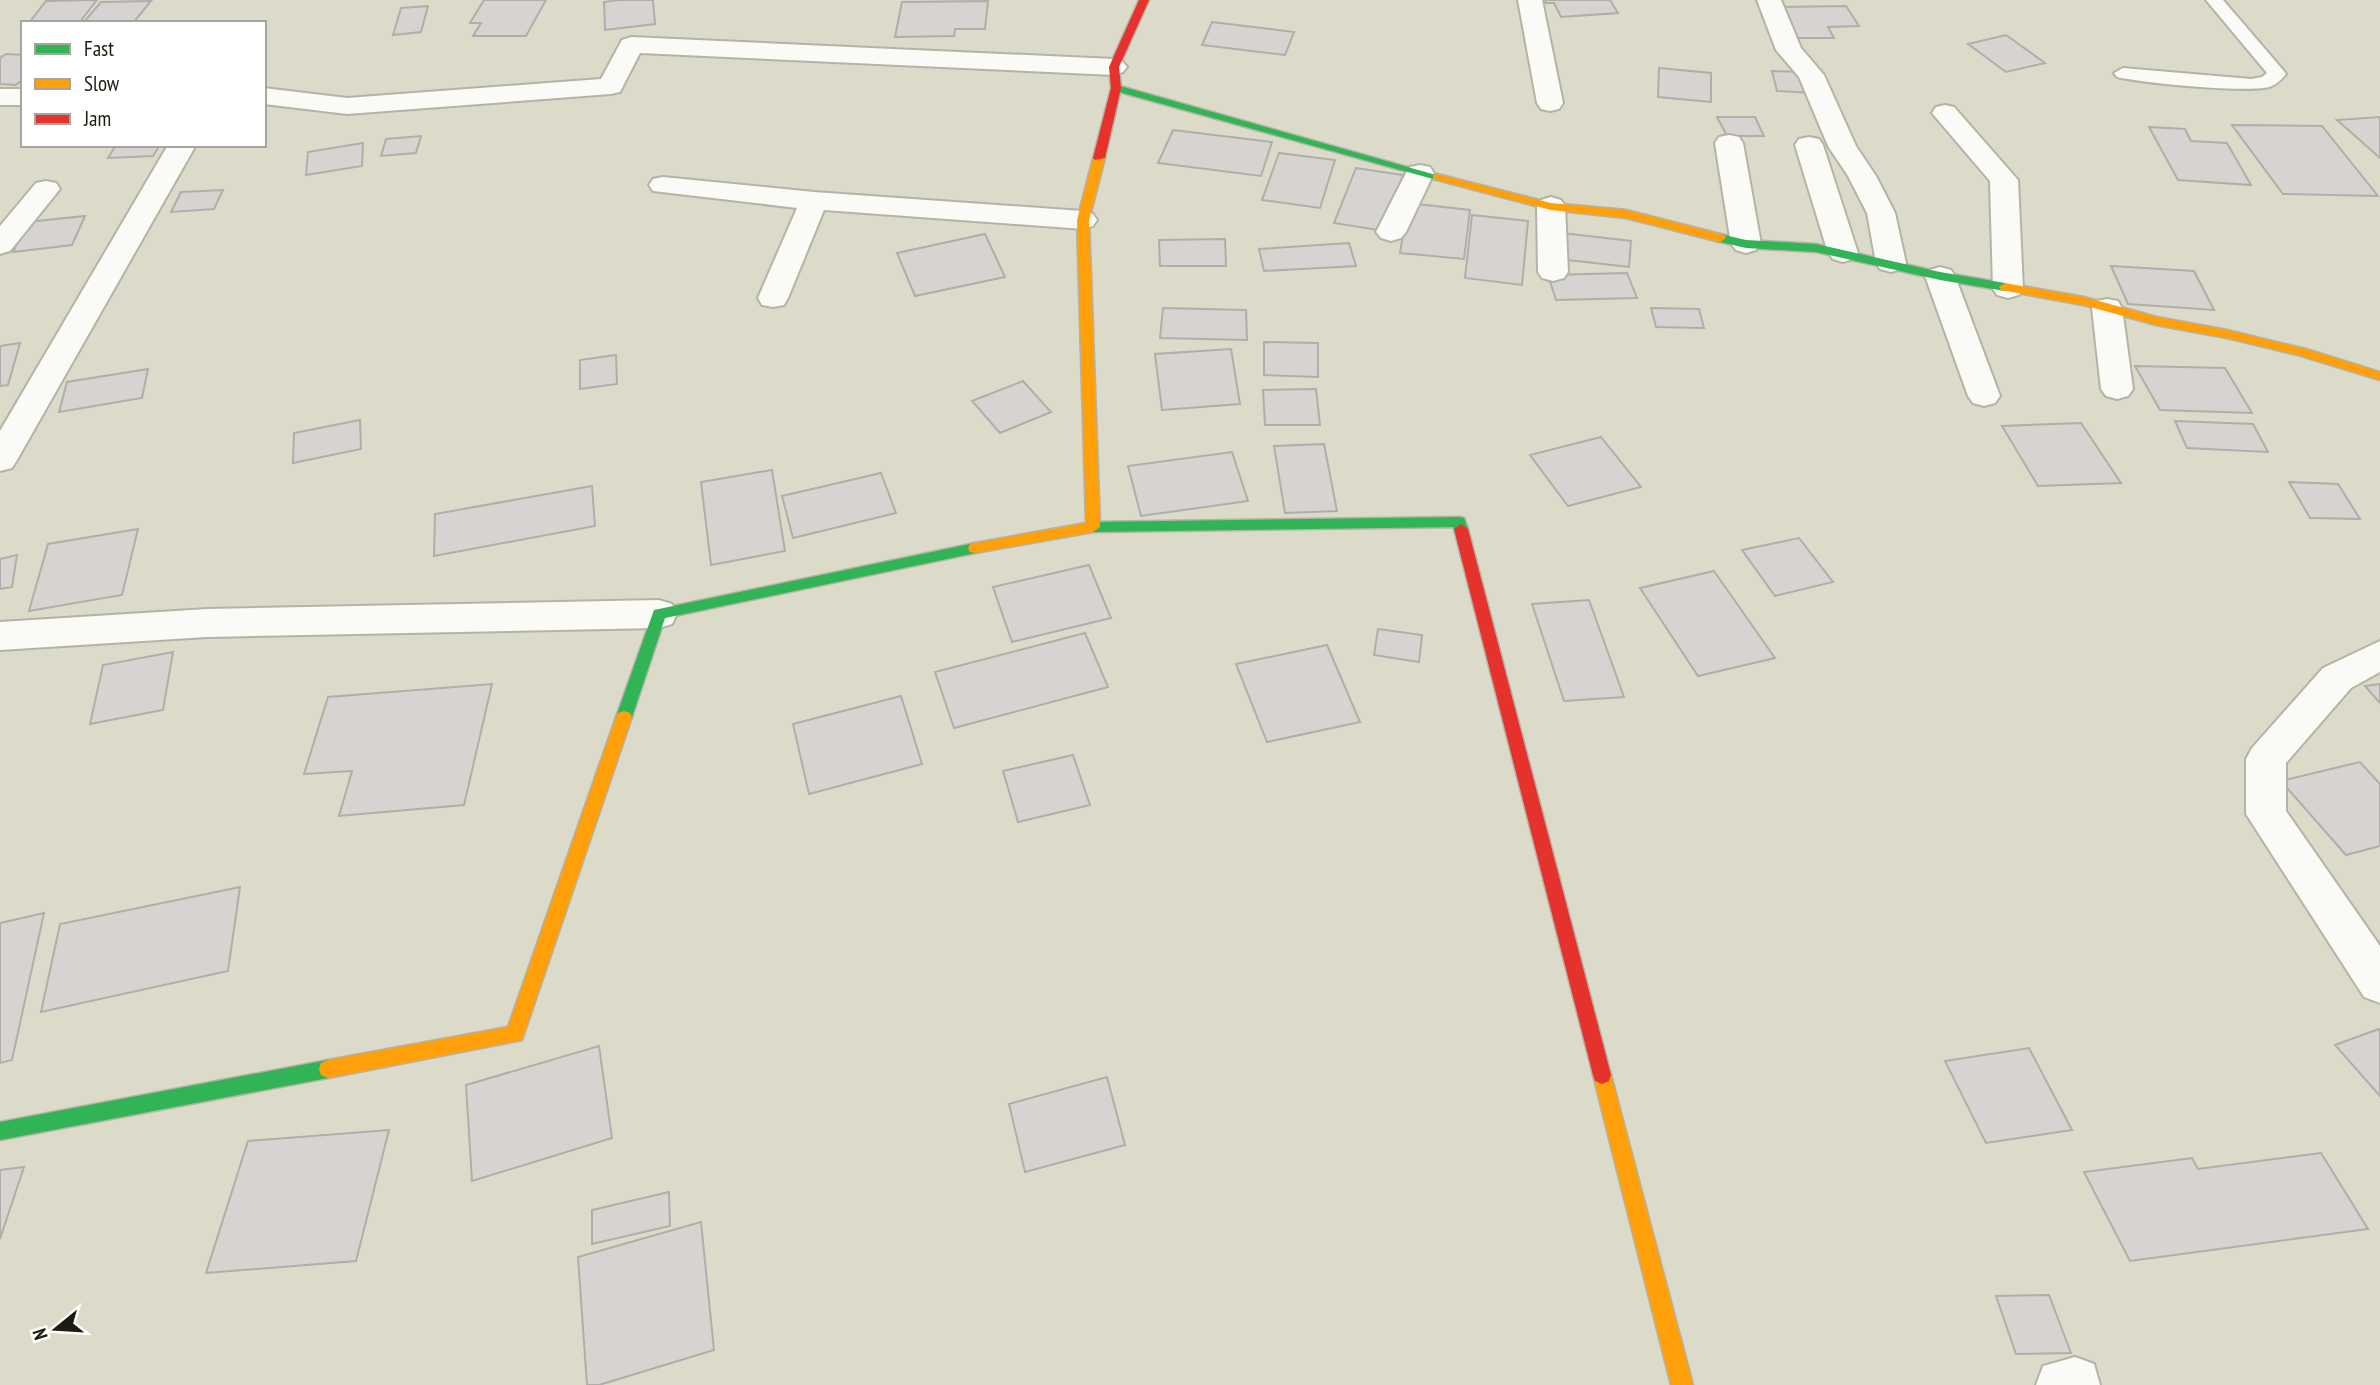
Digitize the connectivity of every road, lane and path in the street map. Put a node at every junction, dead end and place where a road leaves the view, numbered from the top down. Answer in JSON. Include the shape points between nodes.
{"nodes":[{"id":1,"x":1144,"y":0,"type":"edge"},
{"id":2,"x":1530,"y":0,"type":"edge"},
{"id":3,"x":1769,"y":0,"type":"edge"},
{"id":4,"x":2214,"y":0,"type":"edge"},
{"id":5,"x":2123,"y":73,"type":"dead end"},
{"id":6,"x":1115,"y":77,"type":"junction"},
{"id":7,"x":266,"y":96,"type":"edge"},
{"id":8,"x":0,"y":97,"type":"edge"},
{"id":9,"x":21,"y":97,"type":"edge"},
{"id":10,"x":1550,"y":103,"type":"dead end"},
{"id":11,"x":1945,"y":113,"type":"dead end"},
{"id":12,"x":1729,"y":143,"type":"dead end"},
{"id":13,"x":1808,"y":145,"type":"dead end"},
{"id":14,"x":181,"y":147,"type":"edge"},
{"id":15,"x":1420,"y":173,"type":"junction"},
{"id":16,"x":663,"y":185,"type":"dead end"},
{"id":17,"x":46,"y":189,"type":"dead end"},
{"id":18,"x":814,"y":201,"type":"junction"},
{"id":19,"x":1551,"y":206,"type":"junction"},
{"id":20,"x":1083,"y":220,"type":"junction"},
{"id":21,"x":1391,"y":232,"type":"dead end"},
{"id":22,"x":1746,"y":244,"type":"junction"},
{"id":23,"x":0,"y":245,"type":"edge"},
{"id":24,"x":1843,"y":253,"type":"junction"},
{"id":25,"x":1891,"y":262,"type":"junction"},
{"id":26,"x":1553,"y":272,"type":"dead end"},
{"id":27,"x":1940,"y":276,"type":"junction"},
{"id":28,"x":2008,"y":289,"type":"junction"},
{"id":29,"x":773,"y":298,"type":"dead end"},
{"id":30,"x":2107,"y":308,"type":"junction"},
{"id":31,"x":2380,"y":376,"type":"edge"},
{"id":32,"x":2117,"y":389,"type":"dead end"},
{"id":33,"x":1984,"y":396,"type":"dead end"},
{"id":34,"x":0,"y":460,"type":"edge"},
{"id":35,"x":1093,"y":527,"type":"junction"},
{"id":36,"x":659,"y":614,"type":"junction"},
{"id":37,"x":0,"y":636,"type":"edge"},
{"id":38,"x":2380,"y":655,"type":"edge"},
{"id":39,"x":2380,"y":983,"type":"edge"},
{"id":40,"x":0,"y":1131,"type":"edge"},
{"id":41,"x":1682,"y":1385,"type":"edge"}],
"edges":[{"from":1,"to":6,"type":"street"},
{"from":2,"to":10,"type":"street"},
{"from":3,"to":25,"type":"street","via":[[1789,50],[1811,75],[1842,146],[1881,213]]},
{"from":4,"to":5,"type":"lane","via":[[2277,74],[2251,85]]},
{"from":6,"to":7,"type":"street","via":[[631,45],[611,86],[347,106]]},
{"from":6,"to":15,"type":"street"},
{"from":6,"to":20,"type":"street"},
{"from":8,"to":9,"type":"street"},
{"from":11,"to":28,"type":"street","via":[[2004,180]]},
{"from":12,"to":22,"type":"street"},
{"from":13,"to":24,"type":"street"},
{"from":14,"to":34,"type":"street"},
{"from":15,"to":19,"type":"street"},
{"from":15,"to":21,"type":"street"},
{"from":16,"to":18,"type":"street"},
{"from":17,"to":23,"type":"street"},
{"from":18,"to":20,"type":"street"},
{"from":18,"to":29,"type":"street"},
{"from":19,"to":22,"type":"street","via":[[1626,214]]},
{"from":19,"to":26,"type":"street"},
{"from":20,"to":35,"type":"street"},
{"from":22,"to":24,"type":"street"},
{"from":24,"to":25,"type":"street"},
{"from":25,"to":27,"type":"street"},
{"from":27,"to":28,"type":"street"},
{"from":27,"to":33,"type":"street"},
{"from":28,"to":30,"type":"street"},
{"from":30,"to":31,"type":"street","via":[[2289,349]]},
{"from":30,"to":32,"type":"street"},
{"from":35,"to":36,"type":"street"},
{"from":35,"to":41,"type":"street","via":[[1459,522]]},
{"from":36,"to":37,"type":"street","via":[[207,623]]},
{"from":36,"to":40,"type":"street","via":[[515,1034]]},
{"from":38,"to":39,"type":"street","via":[[2337,678],[2266,759],[2266,814]]}]}
